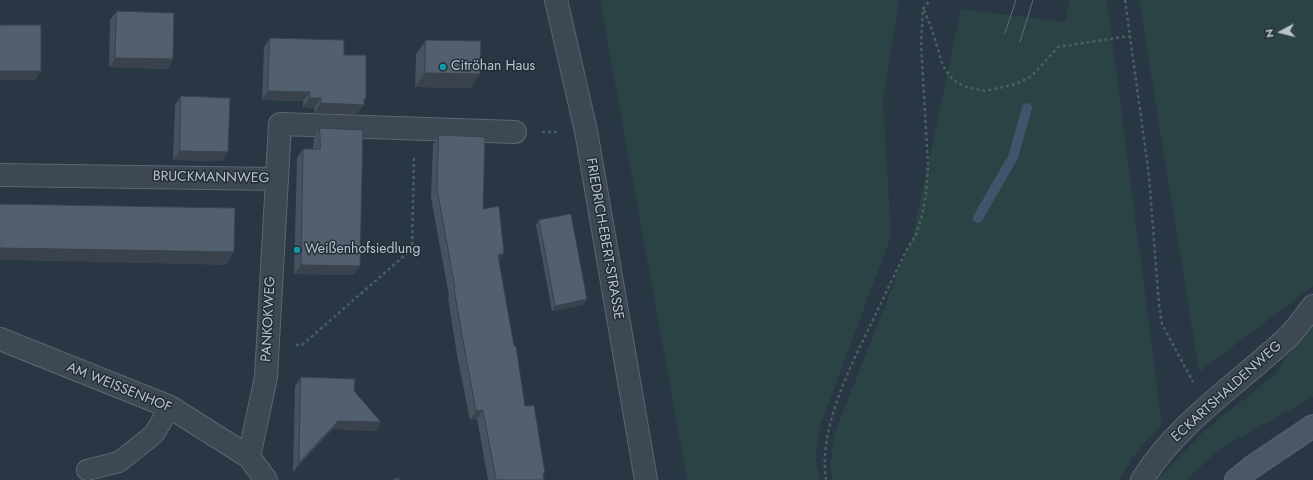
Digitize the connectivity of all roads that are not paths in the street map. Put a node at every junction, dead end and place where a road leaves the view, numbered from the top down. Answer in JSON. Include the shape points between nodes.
{"nodes":[{"id":1,"x":556,"y":0,"type":"edge"},
{"id":2,"x":515,"y":132,"type":"dead end"},
{"id":3,"x":0,"y":176,"type":"edge"},
{"id":4,"x":276,"y":179,"type":"junction"},
{"id":5,"x":1313,"y":306,"type":"edge"},
{"id":6,"x":0,"y":340,"type":"edge"},
{"id":7,"x":170,"y":407,"type":"junction"},
{"id":8,"x":1313,"y":426,"type":"edge"},
{"id":9,"x":249,"y":457,"type":"junction"},
{"id":10,"x":88,"y":470,"type":"dead end"},
{"id":11,"x":266,"y":480,"type":"edge"},
{"id":12,"x":646,"y":480,"type":"edge"},
{"id":13,"x":1142,"y":480,"type":"edge"},
{"id":14,"x":1236,"y":480,"type":"edge"}],
"edges":[{"from":1,"to":12,"type":"street","name":"FRIEDRICH-EBERT-STRASSE","via":[[586,131]]},
{"from":2,"to":4,"type":"street","name":"BRUCKMANNWEG","via":[[280,124]]},
{"from":3,"to":4,"type":"street","name":"BRUCKMANNWEG"},
{"from":4,"to":9,"type":"street","name":"PANKOKWEG","via":[[266,377]]},
{"from":5,"to":13,"type":"street","name":"ECKARTSHALDENWEG","via":[[1289,336],[1173,440]]},
{"from":6,"to":7,"type":"street","name":"AM WEISSENHOF"},
{"from":7,"to":9,"type":"street","name":"AM WEISSENHOF"},
{"from":7,"to":10,"type":"lane","via":[[154,434],[119,462]]},
{"from":8,"to":14,"type":"street"},
{"from":9,"to":11,"type":"street","name":"AM WEISSENHOF"}]}
